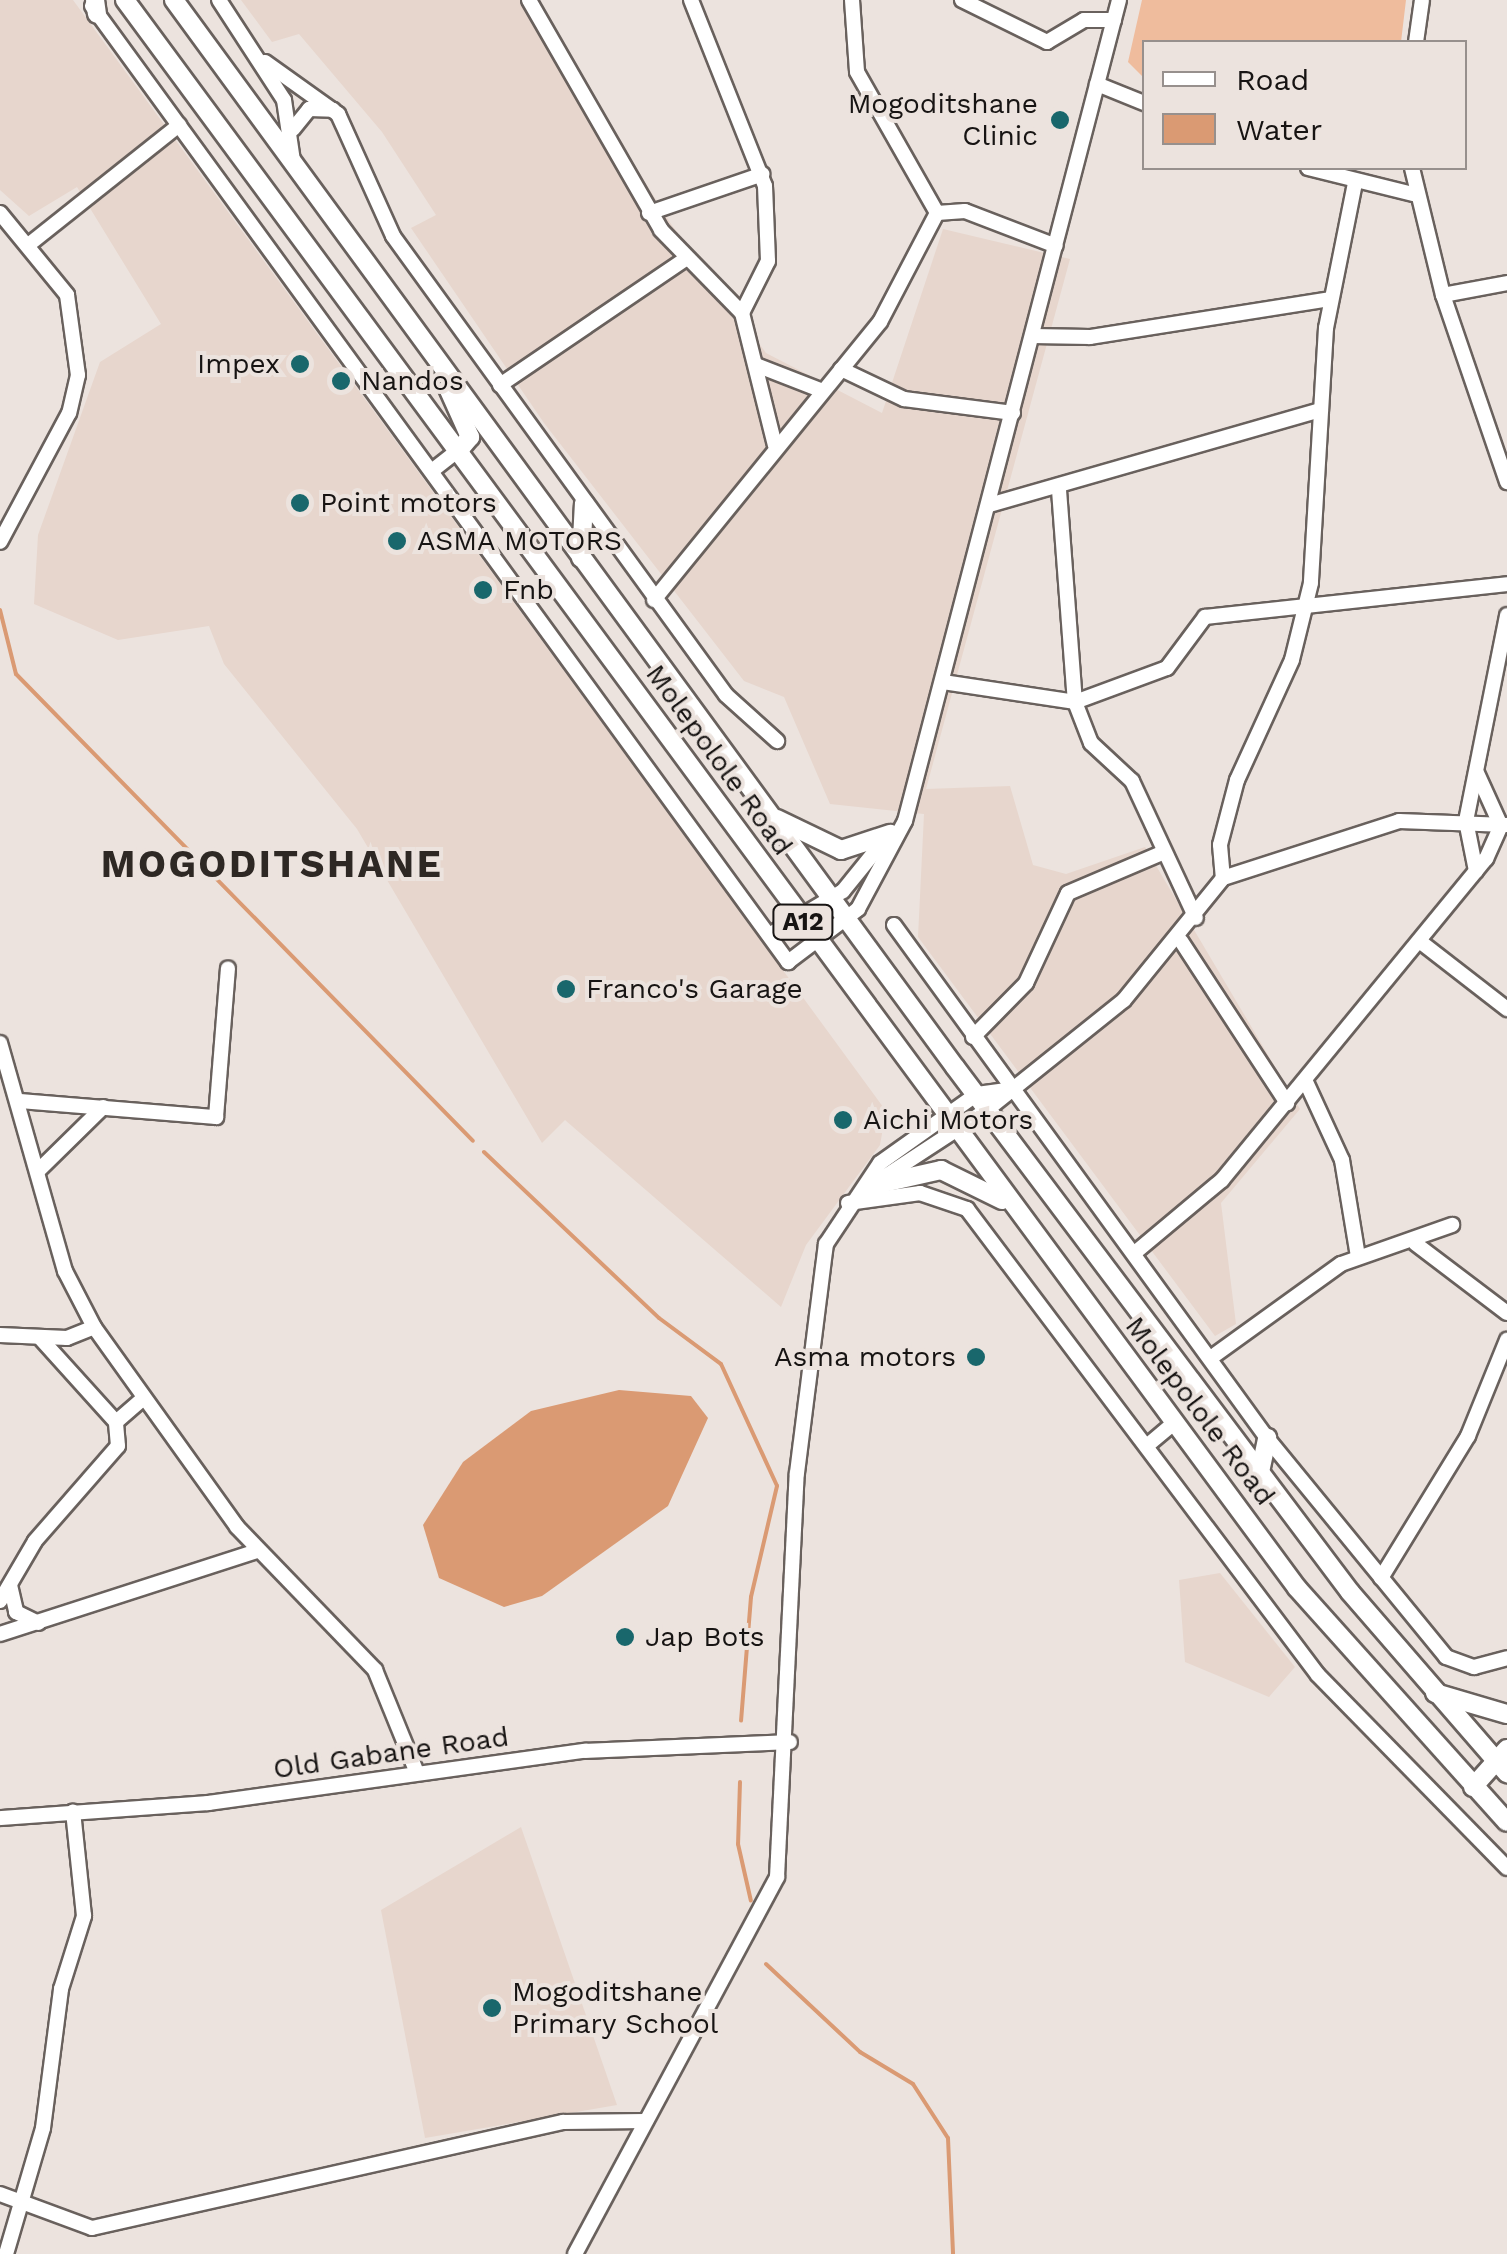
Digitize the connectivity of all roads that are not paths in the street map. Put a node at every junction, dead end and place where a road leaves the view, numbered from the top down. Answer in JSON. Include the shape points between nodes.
{"nodes":[{"id":1,"x":126,"y":0,"type":"edge"},
{"id":2,"x":174,"y":0,"type":"edge"},
{"id":3,"x":219,"y":0,"type":"edge"},
{"id":4,"x":528,"y":0,"type":"edge"},
{"id":5,"x":690,"y":0,"type":"edge"},
{"id":6,"x":852,"y":0,"type":"edge"},
{"id":7,"x":962,"y":0,"type":"edge"},
{"id":8,"x":1119,"y":0,"type":"edge"},
{"id":9,"x":1422,"y":0,"type":"edge"},
{"id":10,"x":93,"y":4,"type":"edge"},
{"id":11,"x":1114,"y":20,"type":"junction"},
{"id":12,"x":1416,"y":40,"type":"edge"},
{"id":13,"x":265,"y":62,"type":"junction"},
{"id":14,"x":1097,"y":84,"type":"junction"},
{"id":15,"x":1142,"y":101,"type":"edge"},
{"id":16,"x":333,"y":110,"type":"junction"},
{"id":17,"x":179,"y":125,"type":"junction"},
{"id":18,"x":293,"y":130,"type":"junction"},
{"id":19,"x":293,"y":161,"type":"junction"},
{"id":20,"x":1314,"y":170,"type":"edge"},
{"id":21,"x":1412,"y":170,"type":"edge"},
{"id":22,"x":763,"y":174,"type":"junction"},
{"id":23,"x":1356,"y":183,"type":"junction"},
{"id":24,"x":1413,"y":194,"type":"junction"},
{"id":25,"x":0,"y":213,"type":"edge"},
{"id":26,"x":650,"y":213,"type":"junction"},
{"id":27,"x":937,"y":213,"type":"junction"},
{"id":28,"x":32,"y":242,"type":"junction"},
{"id":29,"x":1056,"y":246,"type":"junction"},
{"id":30,"x":687,"y":258,"type":"junction"},
{"id":31,"x":1507,"y":284,"type":"edge"},
{"id":32,"x":1443,"y":295,"type":"junction"},
{"id":33,"x":1329,"y":299,"type":"junction"},
{"id":34,"x":742,"y":314,"type":"junction"},
{"id":35,"x":1032,"y":336,"type":"junction"},
{"id":36,"x":441,"y":364,"type":"junction"},
{"id":37,"x":756,"y":365,"type":"junction"},
{"id":38,"x":841,"y":369,"type":"junction"},
{"id":39,"x":500,"y":385,"type":"junction"},
{"id":40,"x":820,"y":390,"type":"junction"},
{"id":41,"x":1321,"y":410,"type":"junction"},
{"id":42,"x":1013,"y":413,"type":"junction"},
{"id":43,"x":775,"y":445,"type":"junction"},
{"id":44,"x":460,"y":450,"type":"junction"},
{"id":45,"x":433,"y":470,"type":"junction"},
{"id":46,"x":1507,"y":482,"type":"edge"},
{"id":47,"x":1059,"y":490,"type":"junction"},
{"id":48,"x":584,"y":503,"type":"junction"},
{"id":49,"x":989,"y":505,"type":"junction"},
{"id":50,"x":0,"y":542,"type":"edge"},
{"id":51,"x":581,"y":558,"type":"junction"},
{"id":52,"x":1507,"y":584,"type":"edge"},
{"id":53,"x":654,"y":600,"type":"junction"},
{"id":54,"x":1304,"y":609,"type":"junction"},
{"id":55,"x":1507,"y":615,"type":"edge"},
{"id":56,"x":943,"y":682,"type":"junction"},
{"id":57,"x":1075,"y":702,"type":"junction"},
{"id":58,"x":778,"y":741,"type":"dead end"},
{"id":59,"x":1476,"y":773,"type":"junction"},
{"id":60,"x":908,"y":808,"type":"junction"},
{"id":61,"x":772,"y":816,"type":"junction"},
{"id":62,"x":1466,"y":820,"type":"junction"},
{"id":63,"x":1504,"y":825,"type":"edge"},
{"id":64,"x":890,"y":834,"type":"junction"},
{"id":65,"x":1164,"y":852,"type":"junction"},
{"id":66,"x":1476,"y":871,"type":"junction"},
{"id":67,"x":1223,"y":878,"type":"junction"},
{"id":68,"x":830,"y":899,"type":"junction"},
{"id":69,"x":800,"y":918,"type":"junction"},
{"id":70,"x":1196,"y":918,"type":"junction"},
{"id":71,"x":846,"y":921,"type":"junction"},
{"id":72,"x":894,"y":925,"type":"dead end"},
{"id":73,"x":769,"y":935,"type":"junction"},
{"id":74,"x":817,"y":941,"type":"junction"},
{"id":75,"x":1181,"y":941,"type":"junction"},
{"id":76,"x":1422,"y":943,"type":"junction"},
{"id":77,"x":228,"y":968,"type":"dead end"},
{"id":78,"x":1507,"y":1009,"type":"edge"},
{"id":79,"x":973,"y":1037,"type":"junction"},
{"id":80,"x":0,"y":1043,"type":"edge"},
{"id":81,"x":1306,"y":1082,"type":"junction"},
{"id":82,"x":1008,"y":1088,"type":"junction"},
{"id":83,"x":20,"y":1101,"type":"junction"},
{"id":84,"x":982,"y":1102,"type":"junction"},
{"id":85,"x":1288,"y":1103,"type":"junction"},
{"id":86,"x":103,"y":1106,"type":"junction"},
{"id":87,"x":943,"y":1114,"type":"junction"},
{"id":88,"x":956,"y":1130,"type":"junction"},
{"id":89,"x":39,"y":1170,"type":"junction"},
{"id":90,"x":858,"y":1194,"type":"junction"},
{"id":91,"x":1007,"y":1203,"type":"junction"},
{"id":92,"x":1452,"y":1225,"type":"dead end"},
{"id":93,"x":1416,"y":1244,"type":"junction"},
{"id":94,"x":1137,"y":1251,"type":"junction"},
{"id":95,"x":1358,"y":1257,"type":"junction"},
{"id":96,"x":1507,"y":1313,"type":"edge"},
{"id":97,"x":94,"y":1327,"type":"junction"},
{"id":98,"x":0,"y":1335,"type":"edge"},
{"id":99,"x":40,"y":1338,"type":"junction"},
{"id":100,"x":1507,"y":1340,"type":"edge"},
{"id":101,"x":1212,"y":1358,"type":"junction"},
{"id":102,"x":144,"y":1398,"type":"junction"},
{"id":103,"x":116,"y":1422,"type":"junction"},
{"id":104,"x":1174,"y":1422,"type":"junction"},
{"id":105,"x":1268,"y":1438,"type":"junction"},
{"id":106,"x":1149,"y":1444,"type":"junction"},
{"id":107,"x":1260,"y":1472,"type":"junction"},
{"id":108,"x":257,"y":1551,"type":"junction"},
{"id":109,"x":1381,"y":1578,"type":"junction"},
{"id":110,"x":10,"y":1585,"type":"junction"},
{"id":111,"x":0,"y":1601,"type":"edge"},
{"id":112,"x":40,"y":1623,"type":"junction"},
{"id":113,"x":0,"y":1634,"type":"edge"},
{"id":114,"x":1507,"y":1658,"type":"edge"},
{"id":115,"x":1430,"y":1690,"type":"junction"},
{"id":116,"x":1507,"y":1714,"type":"edge"},
{"id":117,"x":790,"y":1742,"type":"junction"},
{"id":118,"x":1504,"y":1766,"type":"edge"},
{"id":119,"x":417,"y":1773,"type":"junction"},
{"id":120,"x":1473,"y":1787,"type":"junction"},
{"id":121,"x":1488,"y":1802,"type":"junction"},
{"id":122,"x":73,"y":1812,"type":"junction"},
{"id":123,"x":0,"y":1818,"type":"edge"},
{"id":124,"x":1507,"y":1822,"type":"edge"},
{"id":125,"x":1507,"y":1868,"type":"edge"},
{"id":126,"x":646,"y":2120,"type":"junction"},
{"id":127,"x":0,"y":2194,"type":"edge"},
{"id":128,"x":20,"y":2202,"type":"junction"},
{"id":129,"x":9,"y":2251,"type":"edge"},
{"id":130,"x":575,"y":2254,"type":"edge"}],
"edges":[{"from":1,"to":44,"type":"main road","name":"Molepolole Road","number":"A12"},
{"from":2,"to":19,"type":"main road","name":"Molepolole Road","number":"A12"},
{"from":3,"to":13,"type":"street"},
{"from":4,"to":26,"type":"street"},
{"from":5,"to":22,"type":"street"},
{"from":6,"to":27,"type":"street","via":[[858,72]]},
{"from":7,"to":11,"type":"street","via":[[1047,42],[1084,20]]},
{"from":8,"to":11,"type":"street"},
{"from":9,"to":12,"type":"street"},
{"from":10,"to":17,"type":"street"},
{"from":11,"to":14,"type":"street"},
{"from":13,"to":16,"type":"street"},
{"from":13,"to":18,"type":"street"},
{"from":14,"to":15,"type":"street"},
{"from":14,"to":29,"type":"street"},
{"from":16,"to":18,"type":"street","via":[[309,109]]},
{"from":16,"to":39,"type":"street","via":[[392,236]]},
{"from":17,"to":28,"type":"street"},
{"from":17,"to":45,"type":"street"},
{"from":18,"to":19,"type":"street"},
{"from":19,"to":36,"type":"main road","name":"Molepolole Road","number":"A12"},
{"from":20,"to":23,"type":"street"},
{"from":21,"to":24,"type":"street"},
{"from":22,"to":26,"type":"street"},
{"from":22,"to":34,"type":"street","via":[[768,261]]},
{"from":23,"to":24,"type":"street"},
{"from":23,"to":33,"type":"street"},
{"from":24,"to":32,"type":"street"},
{"from":25,"to":28,"type":"street"},
{"from":26,"to":30,"type":"street"},
{"from":27,"to":29,"type":"street","via":[[966,211]]},
{"from":27,"to":38,"type":"street","via":[[892,304]]},
{"from":28,"to":50,"type":"street","via":[[67,294],[77,387]]},
{"from":29,"to":35,"type":"street"},
{"from":30,"to":34,"type":"street"},
{"from":30,"to":39,"type":"street"},
{"from":31,"to":32,"type":"street"},
{"from":32,"to":46,"type":"street"},
{"from":33,"to":35,"type":"street","via":[[1090,336]]},
{"from":33,"to":41,"type":"street"},
{"from":34,"to":37,"type":"street"},
{"from":35,"to":42,"type":"street"},
{"from":36,"to":44,"type":"main road","via":[[470,437]]},
{"from":36,"to":51,"type":"main road","name":"Molepolole Road","number":"A12"},
{"from":37,"to":40,"type":"street"},
{"from":37,"to":43,"type":"street"},
{"from":38,"to":40,"type":"street"},
{"from":38,"to":42,"type":"street","via":[[904,400]]},
{"from":39,"to":48,"type":"street"},
{"from":40,"to":43,"type":"street"},
{"from":41,"to":47,"type":"street"},
{"from":41,"to":54,"type":"street"},
{"from":42,"to":49,"type":"street"},
{"from":43,"to":53,"type":"street"},
{"from":44,"to":45,"type":"street"},
{"from":44,"to":69,"type":"main road","name":"Molepolole Road","number":"A12"},
{"from":45,"to":73,"type":"street"},
{"from":47,"to":49,"type":"street"},
{"from":47,"to":57,"type":"street"},
{"from":48,"to":51,"type":"main road"},
{"from":48,"to":53,"type":"street"},
{"from":49,"to":56,"type":"street"},
{"from":51,"to":61,"type":"main road","name":"Molepolole Road","number":"A12"},
{"from":52,"to":54,"type":"street"},
{"from":53,"to":58,"type":"street","via":[[726,695]]},
{"from":54,"to":57,"type":"street","via":[[1206,617],[1167,668]]},
{"from":54,"to":67,"type":"street","via":[[1237,780],[1220,845]]},
{"from":55,"to":59,"type":"street"},
{"from":56,"to":57,"type":"street"},
{"from":56,"to":60,"type":"street"},
{"from":57,"to":65,"type":"street","via":[[1091,743],[1132,781]]},
{"from":59,"to":62,"type":"street"},
{"from":59,"to":63,"type":"street"},
{"from":60,"to":64,"type":"street"},
{"from":60,"to":71,"type":"street","via":[[876,883]]},
{"from":61,"to":64,"type":"main road","via":[[840,850]]},
{"from":61,"to":68,"type":"main road","name":"Molepolole Road","number":"A12"},
{"from":62,"to":63,"type":"street"},
{"from":62,"to":66,"type":"street"},
{"from":62,"to":67,"type":"street","via":[[1399,821]]},
{"from":63,"to":66,"type":"street"},
{"from":64,"to":68,"type":"street"},
{"from":65,"to":70,"type":"street"},
{"from":65,"to":79,"type":"street","via":[[1068,893],[1026,983]]},
{"from":66,"to":76,"type":"street"},
{"from":67,"to":70,"type":"street"},
{"from":68,"to":69,"type":"street"},
{"from":68,"to":71,"type":"main road","name":"Molepolole Road","number":"A12"},
{"from":69,"to":73,"type":"street"},
{"from":69,"to":74,"type":"main road","name":"Molepolole Road","number":"A12"},
{"from":70,"to":75,"type":"street"},
{"from":71,"to":74,"type":"street"},
{"from":71,"to":84,"type":"main road","name":"Molepolole Road","number":"A12"},
{"from":72,"to":79,"type":"street"},
{"from":73,"to":74,"type":"street","via":[[788,962]]},
{"from":74,"to":87,"type":"main road","name":"Molepolole Road","number":"A12"},
{"from":75,"to":82,"type":"street","via":[[1115,1007]]},
{"from":75,"to":85,"type":"street"},
{"from":76,"to":78,"type":"street"},
{"from":76,"to":81,"type":"street"},
{"from":77,"to":86,"type":"street","via":[[216,1117]]},
{"from":79,"to":82,"type":"street"},
{"from":80,"to":83,"type":"street"},
{"from":81,"to":85,"type":"street"},
{"from":81,"to":95,"type":"street","via":[[1342,1160]]},
{"from":82,"to":84,"type":"street"},
{"from":82,"to":94,"type":"street"},
{"from":83,"to":86,"type":"street"},
{"from":83,"to":89,"type":"street"},
{"from":84,"to":87,"type":"street"},
{"from":84,"to":88,"type":"street"},
{"from":84,"to":107,"type":"main road","name":"Molepolole Road","number":"A12"},
{"from":85,"to":94,"type":"street","via":[[1222,1180]]},
{"from":86,"to":89,"type":"street"},
{"from":87,"to":88,"type":"main road","name":"Molepolole Road","number":"A12"},
{"from":87,"to":90,"type":"street"},
{"from":88,"to":90,"type":"street"},
{"from":88,"to":91,"type":"main road","name":"Molepolole Road","number":"A12"},
{"from":89,"to":97,"type":"street","via":[[65,1271]]},
{"from":90,"to":91,"type":"main road","via":[[941,1170]]},
{"from":90,"to":106,"type":"street","via":[[920,1193],[966,1209]]},
{"from":90,"to":117,"type":"street","via":[[814,1296],[797,1473]]},
{"from":91,"to":104,"type":"main road","name":"Molepolole Road","number":"A12"},
{"from":92,"to":93,"type":"street"},
{"from":93,"to":95,"type":"street"},
{"from":93,"to":96,"type":"street"},
{"from":94,"to":101,"type":"street"},
{"from":95,"to":101,"type":"street"},
{"from":97,"to":99,"type":"street"},
{"from":97,"to":102,"type":"street"},
{"from":98,"to":99,"type":"street"},
{"from":99,"to":103,"type":"street"},
{"from":100,"to":109,"type":"street","via":[[1468,1436]]},
{"from":101,"to":105,"type":"street"},
{"from":102,"to":103,"type":"street"},
{"from":102,"to":108,"type":"street"},
{"from":103,"to":110,"type":"street","via":[[109,1463],[46,1527]]},
{"from":104,"to":106,"type":"street"},
{"from":104,"to":120,"type":"main road","name":"Molepolole Road","number":"A12","via":[[1308,1601]]},
{"from":105,"to":107,"type":"main road"},
{"from":105,"to":109,"type":"street"},
{"from":106,"to":125,"type":"street","via":[[1341,1702]]},
{"from":107,"to":115,"type":"main road","name":"Molepolole Road","number":"A12"},
{"from":108,"to":112,"type":"street"},
{"from":108,"to":119,"type":"street","via":[[375,1670]]},
{"from":109,"to":114,"type":"street","via":[[1446,1657],[1474,1667]]},
{"from":110,"to":111,"type":"street"},
{"from":110,"to":112,"type":"street","via":[[16,1612]]},
{"from":112,"to":113,"type":"street"},
{"from":115,"to":116,"type":"main road"},
{"from":115,"to":118,"type":"main road","name":"Molepolole Road","number":"A12"},
{"from":117,"to":119,"type":"street","name":"Old Gabane Road","via":[[586,1752]]},
{"from":117,"to":126,"type":"street","via":[[777,1877]]},
{"from":118,"to":120,"type":"main road"},
{"from":118,"to":121,"type":"main road"},
{"from":119,"to":122,"type":"street","name":"Old Gabane Road"},
{"from":120,"to":121,"type":"main road","name":"Molepolole Road","number":"A12"},
{"from":121,"to":124,"type":"main road","name":"Molepolole Road","number":"A12"},
{"from":122,"to":123,"type":"street","name":"Old Gabane Road"},
{"from":122,"to":128,"type":"street","via":[[84,1916]]},
{"from":126,"to":128,"type":"street","via":[[563,2122],[92,2228]]},
{"from":126,"to":130,"type":"street"},
{"from":127,"to":128,"type":"street"},
{"from":128,"to":129,"type":"street"}]}
